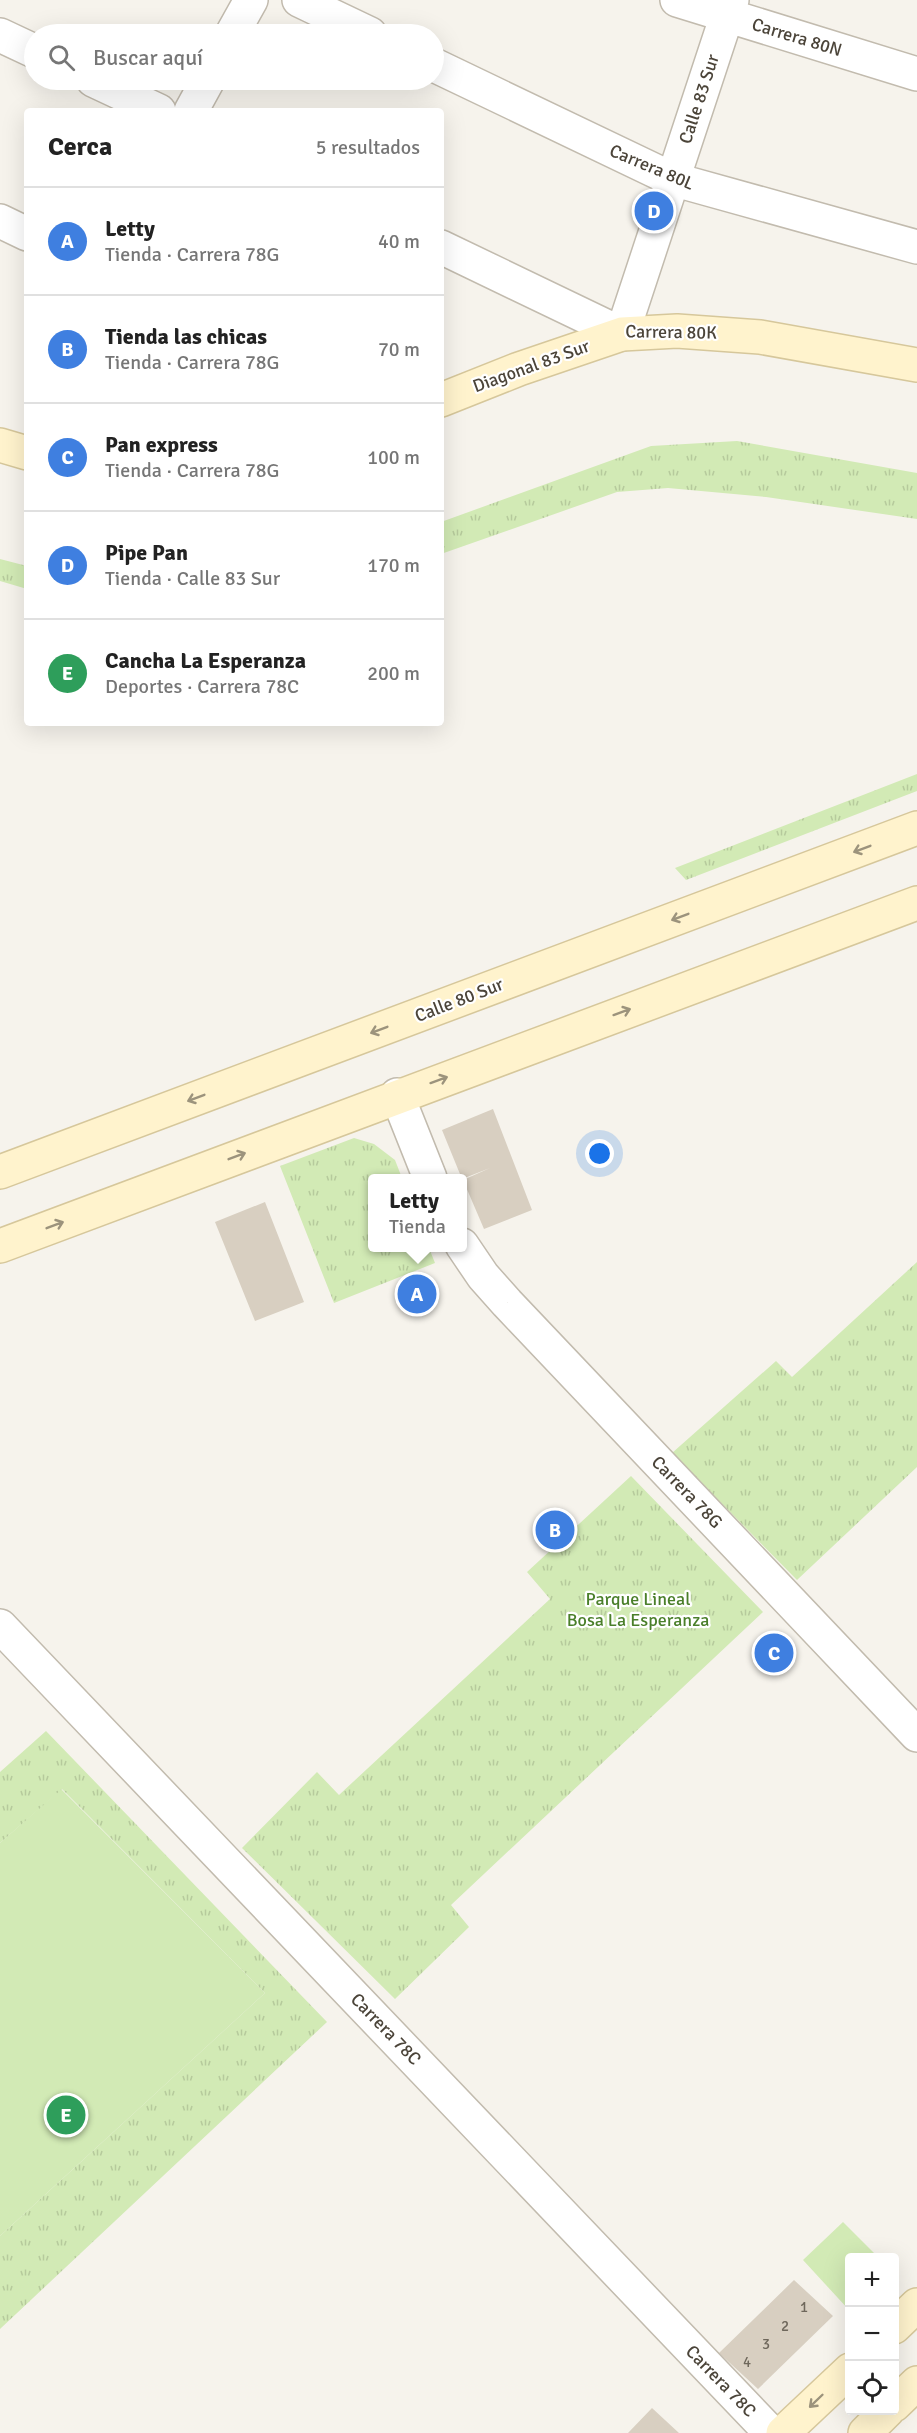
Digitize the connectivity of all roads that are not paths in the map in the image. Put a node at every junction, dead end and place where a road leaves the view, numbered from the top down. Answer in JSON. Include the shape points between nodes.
{"nodes":[{"id":1,"x":251,"y":0,"type":"edge"},
{"id":2,"x":299,"y":0,"type":"edge"},
{"id":3,"x":677,"y":0,"type":"edge"},
{"id":4,"x":730,"y":8,"type":"edge"},
{"id":5,"x":238,"y":24,"type":"edge"},
{"id":6,"x":349,"y":24,"type":"edge"},
{"id":7,"x":0,"y":35,"type":"edge"},
{"id":8,"x":24,"y":46,"type":"edge"},
{"id":9,"x":444,"y":70,"type":"edge"},
{"id":10,"x":917,"y":74,"type":"edge"},
{"id":11,"x":114,"y":90,"type":"edge"},
{"id":12,"x":203,"y":90,"type":"edge"},
{"id":13,"x":153,"y":108,"type":"edge"},
{"id":14,"x":193,"y":108,"type":"edge"},
{"id":15,"x":672,"y":179,"type":"junction"},
{"id":16,"x":0,"y":221,"type":"edge"},
{"id":17,"x":24,"y":233,"type":"edge"},
{"id":18,"x":917,"y":247,"type":"edge"},
{"id":19,"x":444,"y":248,"type":"edge"},
{"id":20,"x":622,"y":334,"type":"junction"},
{"id":21,"x":917,"y":365,"type":"edge"},
{"id":22,"x":444,"y":399,"type":"edge"},
{"id":23,"x":917,"y":828,"type":"edge"},
{"id":24,"x":917,"y":903,"type":"edge"},
{"id":25,"x":397,"y":1095,"type":"junction"},
{"id":26,"x":0,"y":1172,"type":"edge"},
{"id":27,"x":428,"y":1174,"type":"edge"},
{"id":28,"x":0,"y":1246,"type":"edge"},
{"id":29,"x":467,"y":1252,"type":"edge"},
{"id":30,"x":0,"y":1626,"type":"edge"},
{"id":31,"x":917,"y":1735,"type":"edge"},
{"id":32,"x":917,"y":2305,"type":"edge"},
{"id":33,"x":899,"y":2322,"type":"edge"},
{"id":34,"x":845,"y":2374,"type":"edge"},
{"id":35,"x":917,"y":2383,"type":"edge"},
{"id":36,"x":884,"y":2420,"type":"edge"},
{"id":37,"x":771,"y":2433,"type":"edge"},
{"id":38,"x":783,"y":2433,"type":"edge"}],
"edges":[{"from":1,"to":5,"type":"street"},
{"from":2,"to":6,"type":"street"},
{"from":3,"to":4,"type":"street","name":"Carrera 80N"},
{"from":4,"to":10,"type":"street","name":"Carrera 80N"},
{"from":4,"to":15,"type":"street","name":"Calle 83 Sur"},
{"from":7,"to":8,"type":"street"},
{"from":9,"to":15,"type":"street","name":"Carrera 80L"},
{"from":11,"to":13,"type":"street"},
{"from":12,"to":14,"type":"street"},
{"from":15,"to":18,"type":"street","name":"Carrera 80L"},
{"from":15,"to":20,"type":"street","name":"Calle 83 Sur"},
{"from":16,"to":17,"type":"street"},
{"from":19,"to":20,"type":"street","name":"Carrera 80K"},
{"from":20,"to":21,"type":"street","name":"Carrera 80K","via":[[677,331],[760,337]]},
{"from":20,"to":22,"type":"street","name":"Diagonal 83 Sur","via":[[528,365]]},
{"from":23,"to":26,"type":"street","name":"Calle 80 Sur","one_way":true},
{"from":25,"to":24,"type":"street","one_way":true},
{"from":25,"to":27,"type":"street"},
{"from":28,"to":25,"type":"street","one_way":true},
{"from":29,"to":31,"type":"street","name":"Carrera 78G","via":[[507,1303]]},
{"from":30,"to":37,"type":"street","name":"Carrera 78C"},
{"from":32,"to":33,"type":"street"},
{"from":34,"to":38,"type":"street","one_way":true},
{"from":35,"to":36,"type":"street"}]}
